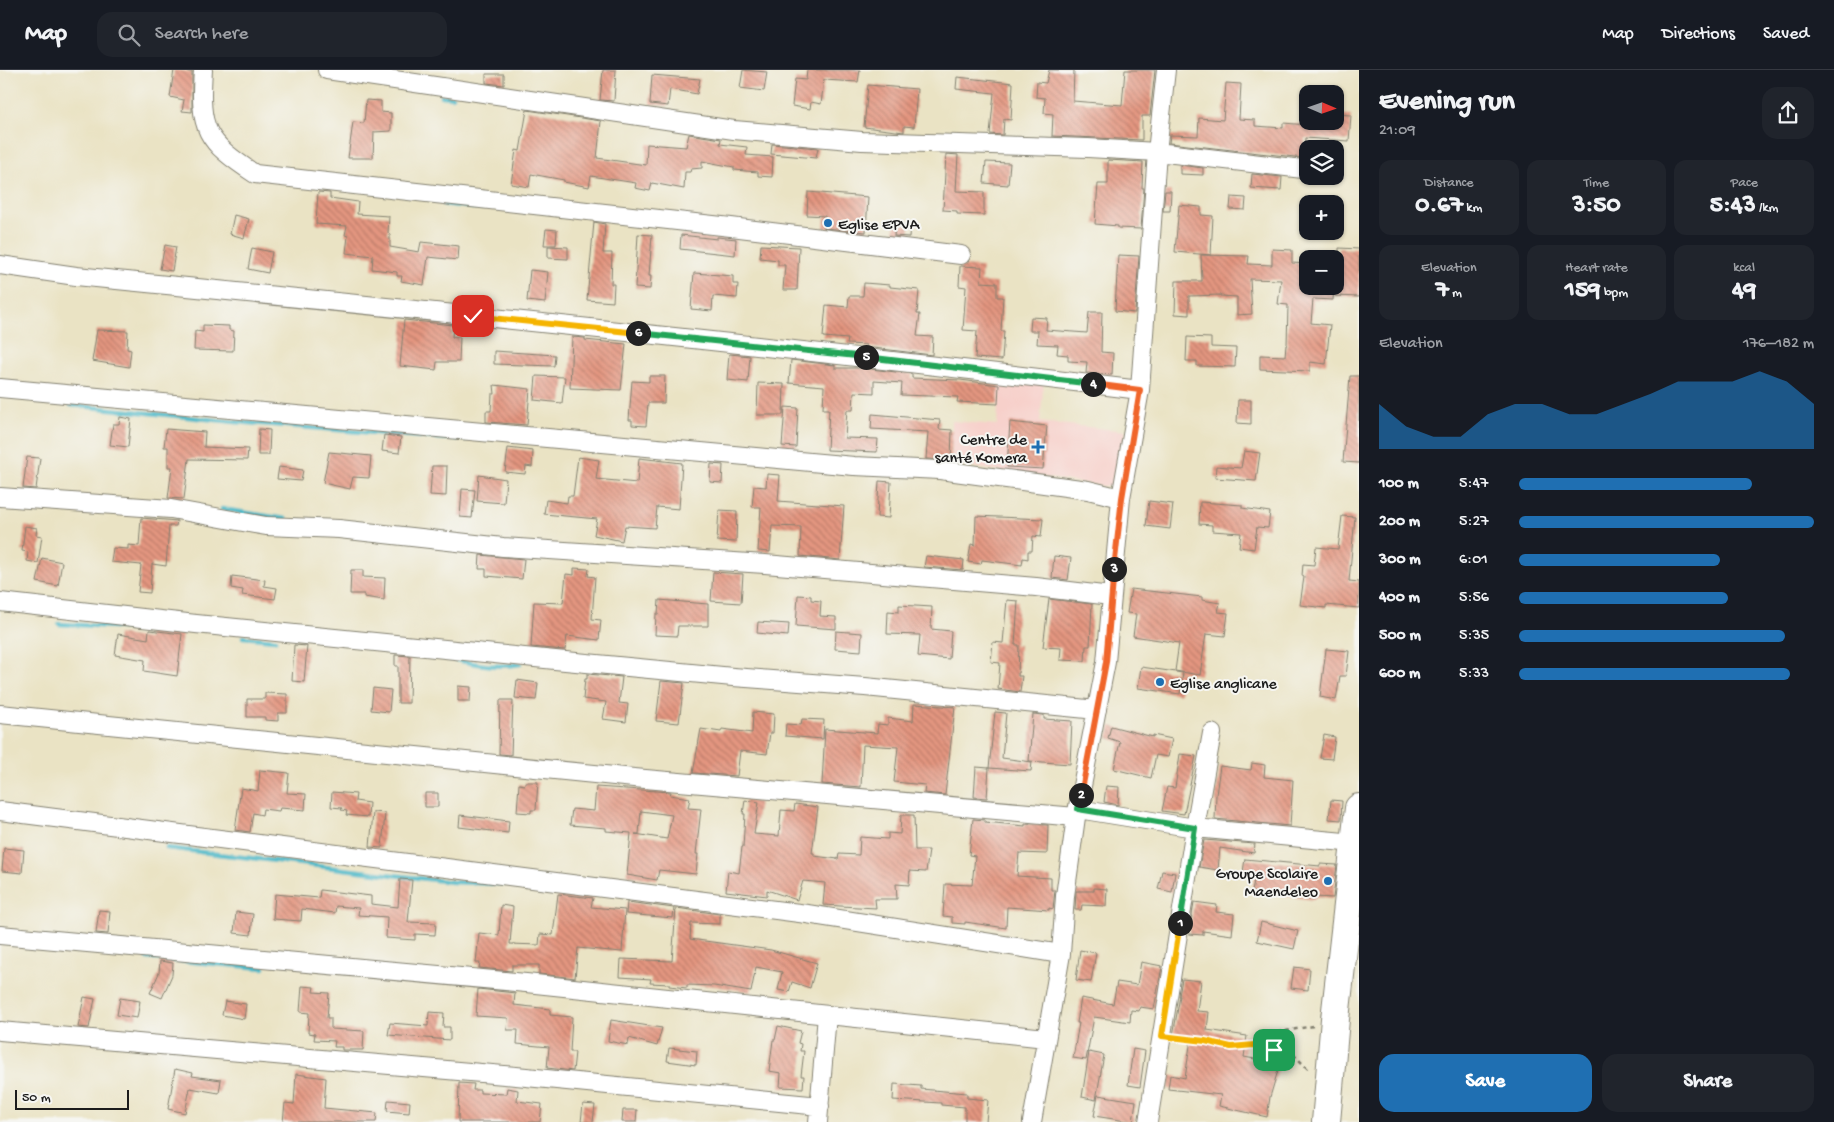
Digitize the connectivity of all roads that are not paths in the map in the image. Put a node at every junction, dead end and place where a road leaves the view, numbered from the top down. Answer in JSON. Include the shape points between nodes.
{"nodes":[{"id":1,"x":203,"y":70,"type":"edge"},
{"id":2,"x":327,"y":70,"type":"edge"},
{"id":3,"x":1166,"y":70,"type":"edge"},
{"id":4,"x":1157,"y":152,"type":"junction"},
{"id":5,"x":1299,"y":168,"type":"edge"},
{"id":6,"x":961,"y":255,"type":"dead end"},
{"id":7,"x":0,"y":265,"type":"edge"},
{"id":8,"x":0,"y":388,"type":"edge"},
{"id":9,"x":1140,"y":390,"type":"junction"},
{"id":10,"x":0,"y":497,"type":"edge"},
{"id":11,"x":1122,"y":498,"type":"junction"},
{"id":12,"x":1112,"y":596,"type":"junction"},
{"id":13,"x":0,"y":602,"type":"edge"},
{"id":14,"x":1097,"y":710,"type":"junction"},
{"id":15,"x":0,"y":714,"type":"edge"},
{"id":16,"x":1212,"y":733,"type":"dead end"},
{"id":17,"x":1359,"y":808,"type":"edge"},
{"id":18,"x":0,"y":811,"type":"edge"},
{"id":19,"x":1077,"y":813,"type":"junction"},
{"id":20,"x":1195,"y":828,"type":"junction"},
{"id":21,"x":1355,"y":843,"type":"junction"},
{"id":22,"x":1355,"y":878,"type":"edge"},
{"id":23,"x":0,"y":935,"type":"edge"},
{"id":24,"x":1060,"y":954,"type":"junction"},
{"id":25,"x":827,"y":1015,"type":"junction"},
{"id":26,"x":0,"y":1031,"type":"edge"},
{"id":27,"x":1046,"y":1038,"type":"junction"},
{"id":28,"x":819,"y":1114,"type":"edge"},
{"id":29,"x":1032,"y":1122,"type":"edge"},
{"id":30,"x":1148,"y":1122,"type":"edge"},
{"id":31,"x":1326,"y":1122,"type":"edge"}],
"edges":[{"from":1,"to":6,"type":"street","via":[[201,102],[204,121],[214,142],[255,174]]},
{"from":2,"to":4,"type":"street","via":[[734,130],[862,141],[1049,145]]},
{"from":3,"to":4,"type":"street"},
{"from":4,"to":5,"type":"street"},
{"from":4,"to":9,"type":"street"},
{"from":7,"to":9,"type":"street","via":[[76,276],[559,324]]},
{"from":8,"to":11,"type":"street","via":[[854,466],[940,470],[1088,490]]},
{"from":9,"to":11,"type":"street"},
{"from":10,"to":12,"type":"street","via":[[171,509],[266,526],[339,529],[503,547],[765,564]]},
{"from":11,"to":12,"type":"street"},
{"from":12,"to":14,"type":"street","via":[[1106,662]]},
{"from":13,"to":14,"type":"street","via":[[536,658]]},
{"from":14,"to":19,"type":"street"},
{"from":15,"to":19,"type":"street","via":[[634,778]]},
{"from":16,"to":20,"type":"street"},
{"from":17,"to":21,"type":"main road"},
{"from":18,"to":24,"type":"street","via":[[807,914]]},
{"from":19,"to":20,"type":"street"},
{"from":19,"to":24,"type":"street"},
{"from":20,"to":21,"type":"street"},
{"from":20,"to":30,"type":"street"},
{"from":21,"to":22,"type":"main road"},
{"from":22,"to":31,"type":"main road","via":[[1335,1019]]},
{"from":23,"to":25,"type":"street","via":[[526,983]]},
{"from":24,"to":27,"type":"street"},
{"from":25,"to":27,"type":"street"},
{"from":25,"to":28,"type":"street"},
{"from":26,"to":28,"type":"street","via":[[516,1076]]},
{"from":27,"to":29,"type":"street"}]}
